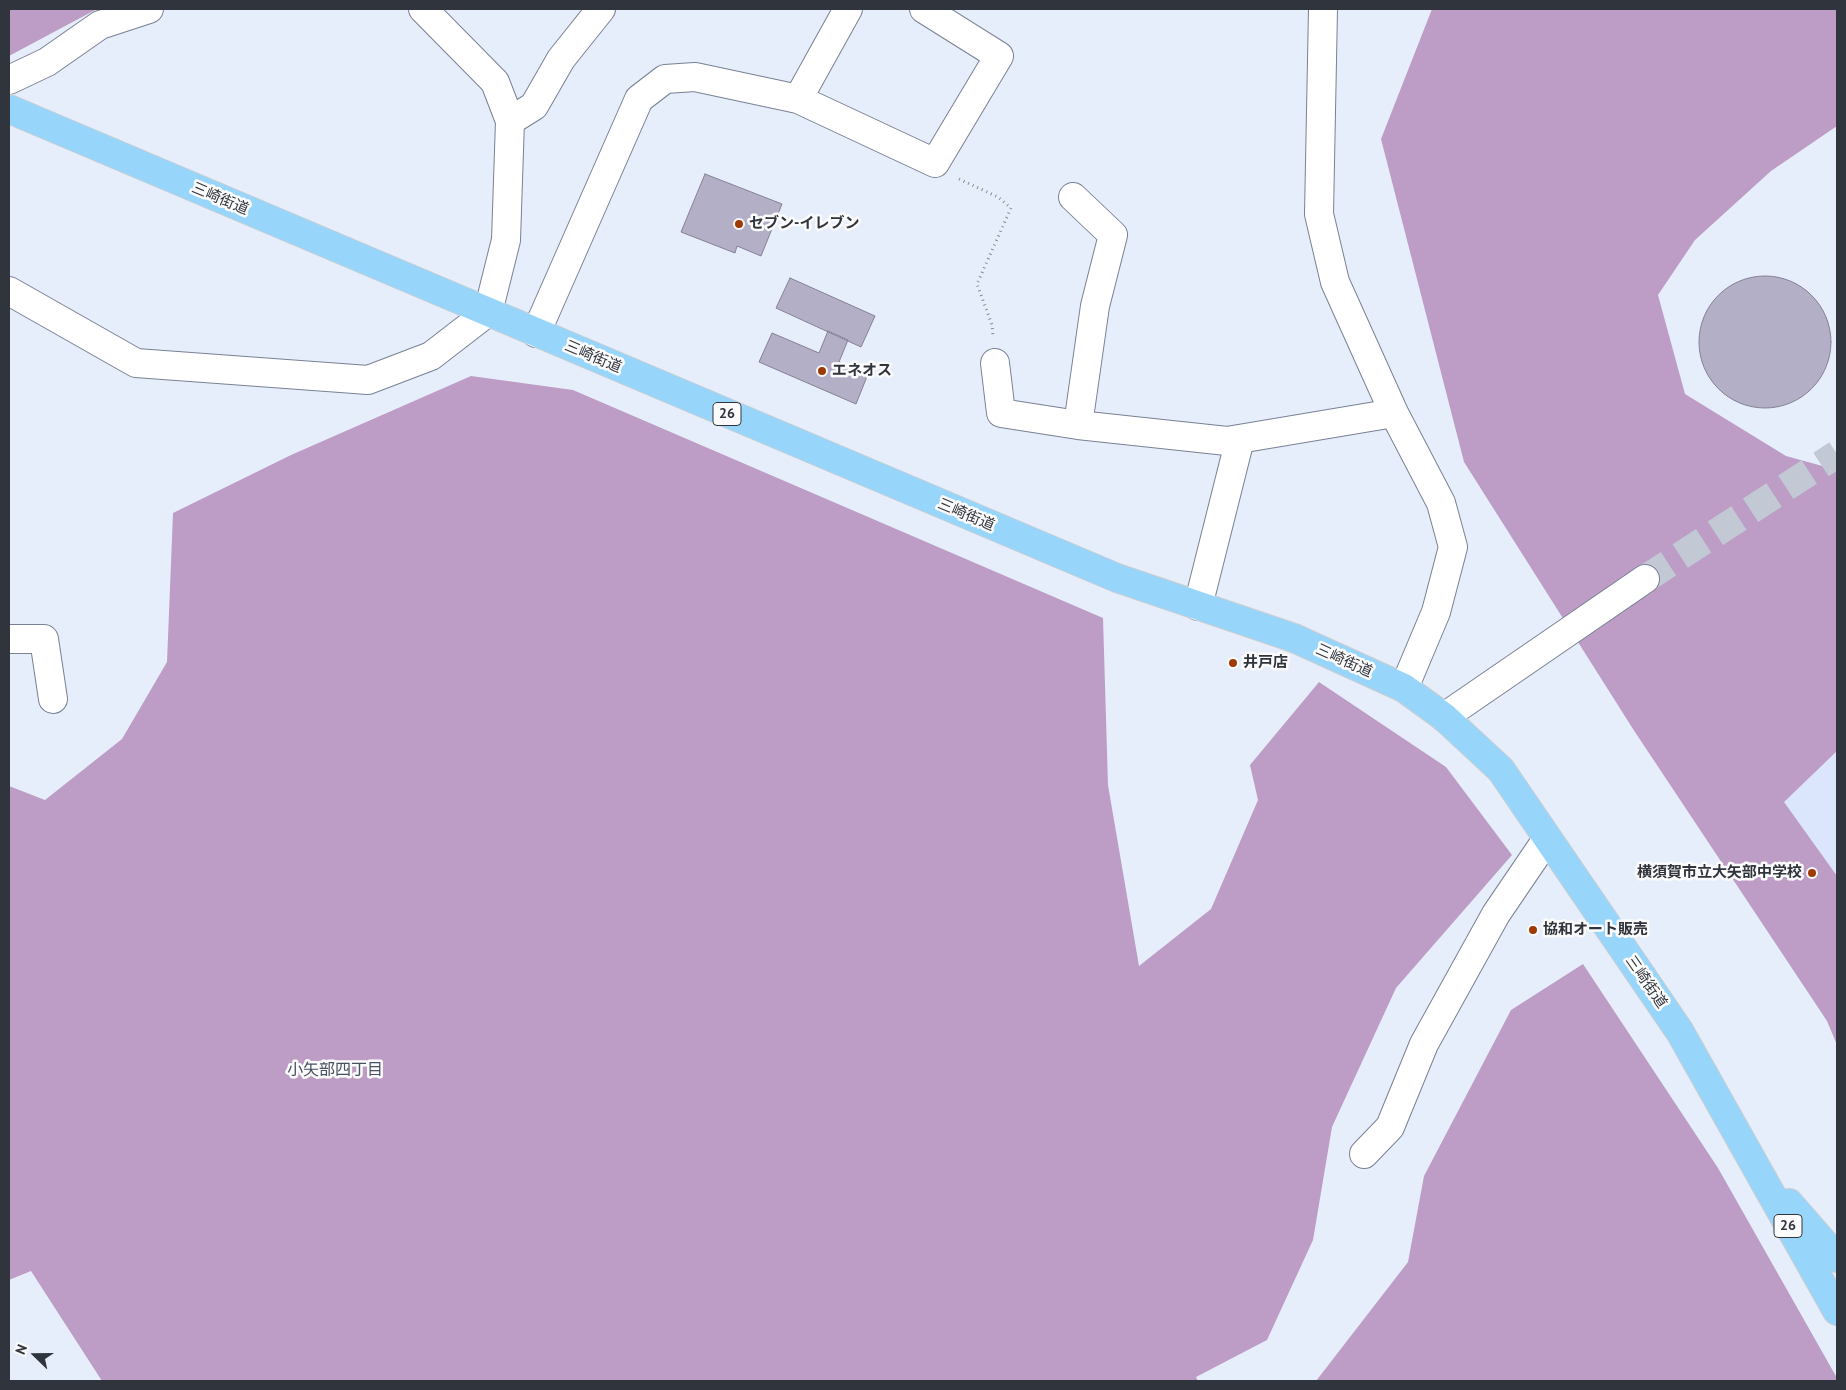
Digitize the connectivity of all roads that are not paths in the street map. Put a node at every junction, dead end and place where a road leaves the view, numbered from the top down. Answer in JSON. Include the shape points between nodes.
{"nodes":[{"id":1,"x":149,"y":9,"type":"edge"},
{"id":2,"x":423,"y":9,"type":"edge"},
{"id":3,"x":601,"y":9,"type":"edge"},
{"id":4,"x":848,"y":9,"type":"edge"},
{"id":5,"x":924,"y":9,"type":"edge"},
{"id":6,"x":1324,"y":9,"type":"edge"},
{"id":7,"x":9,"y":80,"type":"edge"},
{"id":8,"x":798,"y":99,"type":"junction"},
{"id":9,"x":9,"y":109,"type":"edge"},
{"id":10,"x":510,"y":121,"type":"junction"},
{"id":11,"x":1073,"y":196,"type":"dead end"},
{"id":12,"x":9,"y":291,"type":"edge"},
{"id":13,"x":488,"y":312,"type":"junction"},
{"id":14,"x":536,"y":333,"type":"junction"},
{"id":15,"x":995,"y":363,"type":"road end"},
{"id":16,"x":1394,"y":413,"type":"junction"},
{"id":17,"x":1078,"y":425,"type":"junction"},
{"id":18,"x":1240,"y":439,"type":"junction"},
{"id":19,"x":1645,"y":579,"type":"tunnel mouth"},
{"id":20,"x":1198,"y":606,"type":"junction"},
{"id":21,"x":9,"y":639,"type":"edge"},
{"id":22,"x":1404,"y":688,"type":"junction"},
{"id":23,"x":53,"y":700,"type":"dead end"},
{"id":24,"x":1444,"y":717,"type":"junction"},
{"id":25,"x":1547,"y":839,"type":"junction"},
{"id":26,"x":1741,"y":1140,"type":"junction"},
{"id":27,"x":1364,"y":1154,"type":"dead end"},
{"id":28,"x":1837,"y":1258,"type":"edge"},
{"id":29,"x":1837,"y":1311,"type":"edge"}],
"edges":[{"from":1,"to":7,"type":"street","via":[[100,24],[47,62]]},
{"from":2,"to":10,"type":"street","via":[[495,82]]},
{"from":3,"to":10,"type":"street","via":[[561,59],[534,106]]},
{"from":4,"to":8,"type":"street"},
{"from":5,"to":8,"type":"street","via":[[999,56],[935,164]]},
{"from":6,"to":16,"type":"street","via":[[1319,214],[1335,282]]},
{"from":8,"to":14,"type":"street","via":[[695,77],[665,79],[639,99]]},
{"from":9,"to":13,"type":"main road","name":"三崎街道","number":"26"},
{"from":10,"to":13,"type":"street","via":[[506,240]]},
{"from":11,"to":17,"type":"street","via":[[1113,235],[1095,306]]},
{"from":12,"to":13,"type":"street","via":[[136,364],[368,380],[431,356]]},
{"from":13,"to":14,"type":"main road","name":"三崎街道","number":"26"},
{"from":14,"to":20,"type":"main road","name":"三崎街道","number":"26","via":[[1117,578]]},
{"from":15,"to":17,"type":"street","via":[[1001,413]]},
{"from":16,"to":18,"type":"street"},
{"from":16,"to":22,"type":"street","via":[[1441,502],[1453,547],[1436,612]]},
{"from":17,"to":18,"type":"street","via":[[1227,441]]},
{"from":18,"to":20,"type":"street"},
{"from":19,"to":24,"type":"street"},
{"from":20,"to":22,"type":"main road","name":"三崎街道","number":"26","via":[[1294,638]]},
{"from":21,"to":23,"type":"street","via":[[44,639]]},
{"from":22,"to":24,"type":"main road","name":"三崎街道","number":"26"},
{"from":24,"to":25,"type":"main road","name":"三崎街道","number":"26","via":[[1501,770]]},
{"from":25,"to":26,"type":"main road","name":"三崎街道","number":"26","via":[[1680,1032]]},
{"from":25,"to":27,"type":"street","via":[[1496,914],[1424,1044],[1390,1127]]},
{"from":26,"to":28,"type":"main road","name":"三崎街道","number":"26"},
{"from":26,"to":29,"type":"main road","name":"三崎街道","number":"26"}]}
